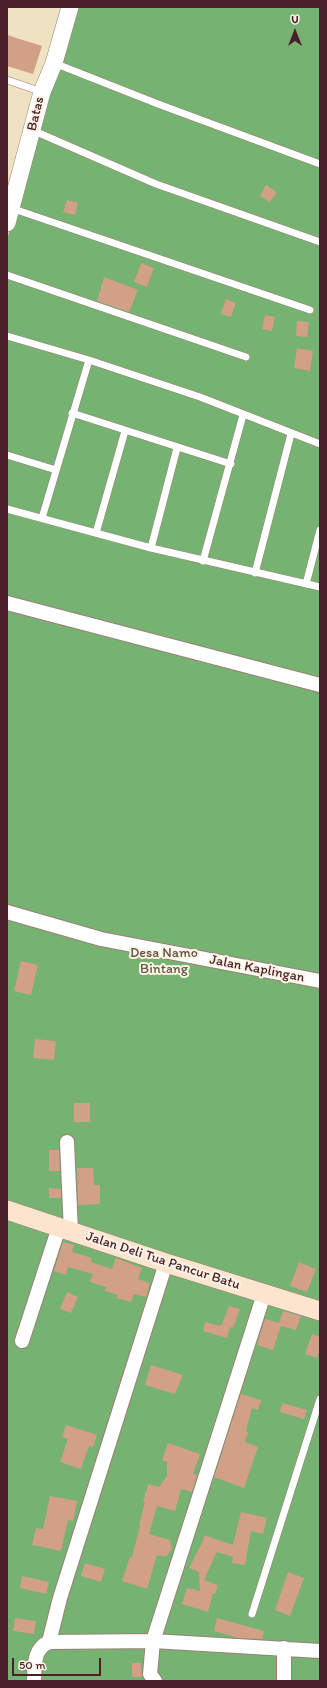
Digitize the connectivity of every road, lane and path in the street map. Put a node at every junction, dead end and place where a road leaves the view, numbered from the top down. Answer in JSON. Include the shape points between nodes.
{"nodes":[{"id":1,"x":70,"y":7,"type":"edge"},
{"id":2,"x":54,"y":63,"type":"junction"},
{"id":3,"x":7,"y":80,"type":"edge"},
{"id":4,"x":42,"y":92,"type":"junction"},
{"id":5,"x":32,"y":130,"type":"junction"},
{"id":6,"x":320,"y":164,"type":"edge"},
{"id":7,"x":8,"y":213,"type":"edge"},
{"id":8,"x":320,"y":242,"type":"edge"},
{"id":9,"x":7,"y":275,"type":"edge"},
{"id":10,"x":310,"y":310,"type":"dead end"},
{"id":11,"x":7,"y":336,"type":"edge"},
{"id":12,"x":246,"y":357,"type":"dead end"},
{"id":13,"x":89,"y":360,"type":"junction"},
{"id":14,"x":72,"y":413,"type":"junction"},
{"id":15,"x":243,"y":415,"type":"junction"},
{"id":16,"x":125,"y":430,"type":"junction"},
{"id":17,"x":291,"y":434,"type":"junction"},
{"id":18,"x":320,"y":444,"type":"edge"},
{"id":19,"x":177,"y":448,"type":"junction"},
{"id":20,"x":7,"y":455,"type":"edge"},
{"id":21,"x":231,"y":464,"type":"junction"},
{"id":22,"x":56,"y":470,"type":"junction"},
{"id":23,"x":7,"y":508,"type":"edge"},
{"id":24,"x":42,"y":518,"type":"junction"},
{"id":25,"x":320,"y":530,"type":"edge"},
{"id":26,"x":96,"y":533,"type":"junction"},
{"id":27,"x":151,"y":548,"type":"junction"},
{"id":28,"x":203,"y":560,"type":"junction"},
{"id":29,"x":255,"y":573,"type":"junction"},
{"id":30,"x":306,"y":584,"type":"junction"},
{"id":31,"x":320,"y":588,"type":"edge"},
{"id":32,"x":7,"y":603,"type":"edge"},
{"id":33,"x":320,"y":685,"type":"edge"},
{"id":34,"x":7,"y":912,"type":"edge"},
{"id":35,"x":320,"y":981,"type":"edge"},
{"id":36,"x":67,"y":1142,"type":"dead end"},
{"id":37,"x":7,"y":1210,"type":"edge"},
{"id":38,"x":65,"y":1229,"type":"junction"},
{"id":39,"x":166,"y":1263,"type":"junction"},
{"id":40,"x":264,"y":1294,"type":"junction"},
{"id":41,"x":320,"y":1311,"type":"edge"},
{"id":42,"x":22,"y":1341,"type":"dead end"},
{"id":43,"x":320,"y":1399,"type":"edge"},
{"id":44,"x":252,"y":1614,"type":"dead end"},
{"id":45,"x":153,"y":1641,"type":"junction"},
{"id":46,"x":49,"y":1642,"type":"junction"},
{"id":47,"x":284,"y":1648,"type":"junction"},
{"id":48,"x":320,"y":1651,"type":"edge"},
{"id":49,"x":34,"y":1681,"type":"edge"},
{"id":50,"x":155,"y":1681,"type":"edge"},
{"id":51,"x":284,"y":1681,"type":"edge"}],
"edges":[{"from":1,"to":2,"type":"street","name":"Batas"},
{"from":2,"to":4,"type":"street","name":"Batas"},
{"from":2,"to":6,"type":"lane"},
{"from":3,"to":4,"type":"lane"},
{"from":4,"to":5,"type":"street","name":"Batas"},
{"from":5,"to":7,"type":"street","name":"Batas"},
{"from":5,"to":8,"type":"lane","via":[[156,184]]},
{"from":7,"to":10,"type":"lane"},
{"from":9,"to":12,"type":"lane"},
{"from":11,"to":13,"type":"lane"},
{"from":13,"to":14,"type":"lane"},
{"from":13,"to":15,"type":"lane","via":[[200,397]]},
{"from":14,"to":16,"type":"lane"},
{"from":14,"to":22,"type":"lane"},
{"from":15,"to":17,"type":"lane"},
{"from":15,"to":21,"type":"lane"},
{"from":16,"to":19,"type":"lane"},
{"from":16,"to":26,"type":"lane"},
{"from":17,"to":18,"type":"lane"},
{"from":17,"to":29,"type":"lane"},
{"from":19,"to":21,"type":"lane"},
{"from":19,"to":27,"type":"lane"},
{"from":20,"to":22,"type":"lane"},
{"from":21,"to":28,"type":"lane"},
{"from":22,"to":24,"type":"lane"},
{"from":23,"to":24,"type":"lane"},
{"from":24,"to":26,"type":"lane"},
{"from":25,"to":30,"type":"lane"},
{"from":26,"to":27,"type":"lane"},
{"from":27,"to":28,"type":"lane"},
{"from":28,"to":29,"type":"lane"},
{"from":29,"to":30,"type":"lane"},
{"from":30,"to":31,"type":"lane"},
{"from":32,"to":33,"type":"street"},
{"from":34,"to":35,"type":"street","name":"Jalan Kaplingan","via":[[101,939]]},
{"from":36,"to":38,"type":"street"},
{"from":37,"to":38,"type":"main road","name":"Jalan Deli Tua Pancur Batu"},
{"from":38,"to":39,"type":"main road","name":"Jalan Deli Tua Pancur Batu"},
{"from":38,"to":42,"type":"street"},
{"from":39,"to":40,"type":"main road","name":"Jalan Deli Tua Pancur Batu"},
{"from":39,"to":46,"type":"street","via":[[60,1598]]},
{"from":40,"to":41,"type":"main road","name":"Jalan Deli Tua Pancur Batu"},
{"from":40,"to":45,"type":"street"},
{"from":43,"to":44,"type":"lane"},
{"from":45,"to":46,"type":"street"},
{"from":45,"to":47,"type":"street"},
{"from":45,"to":50,"type":"street","via":[[150,1674]]},
{"from":46,"to":49,"type":"street","via":[[41,1646],[37,1652]]},
{"from":47,"to":48,"type":"street"},
{"from":47,"to":51,"type":"street"}]}
